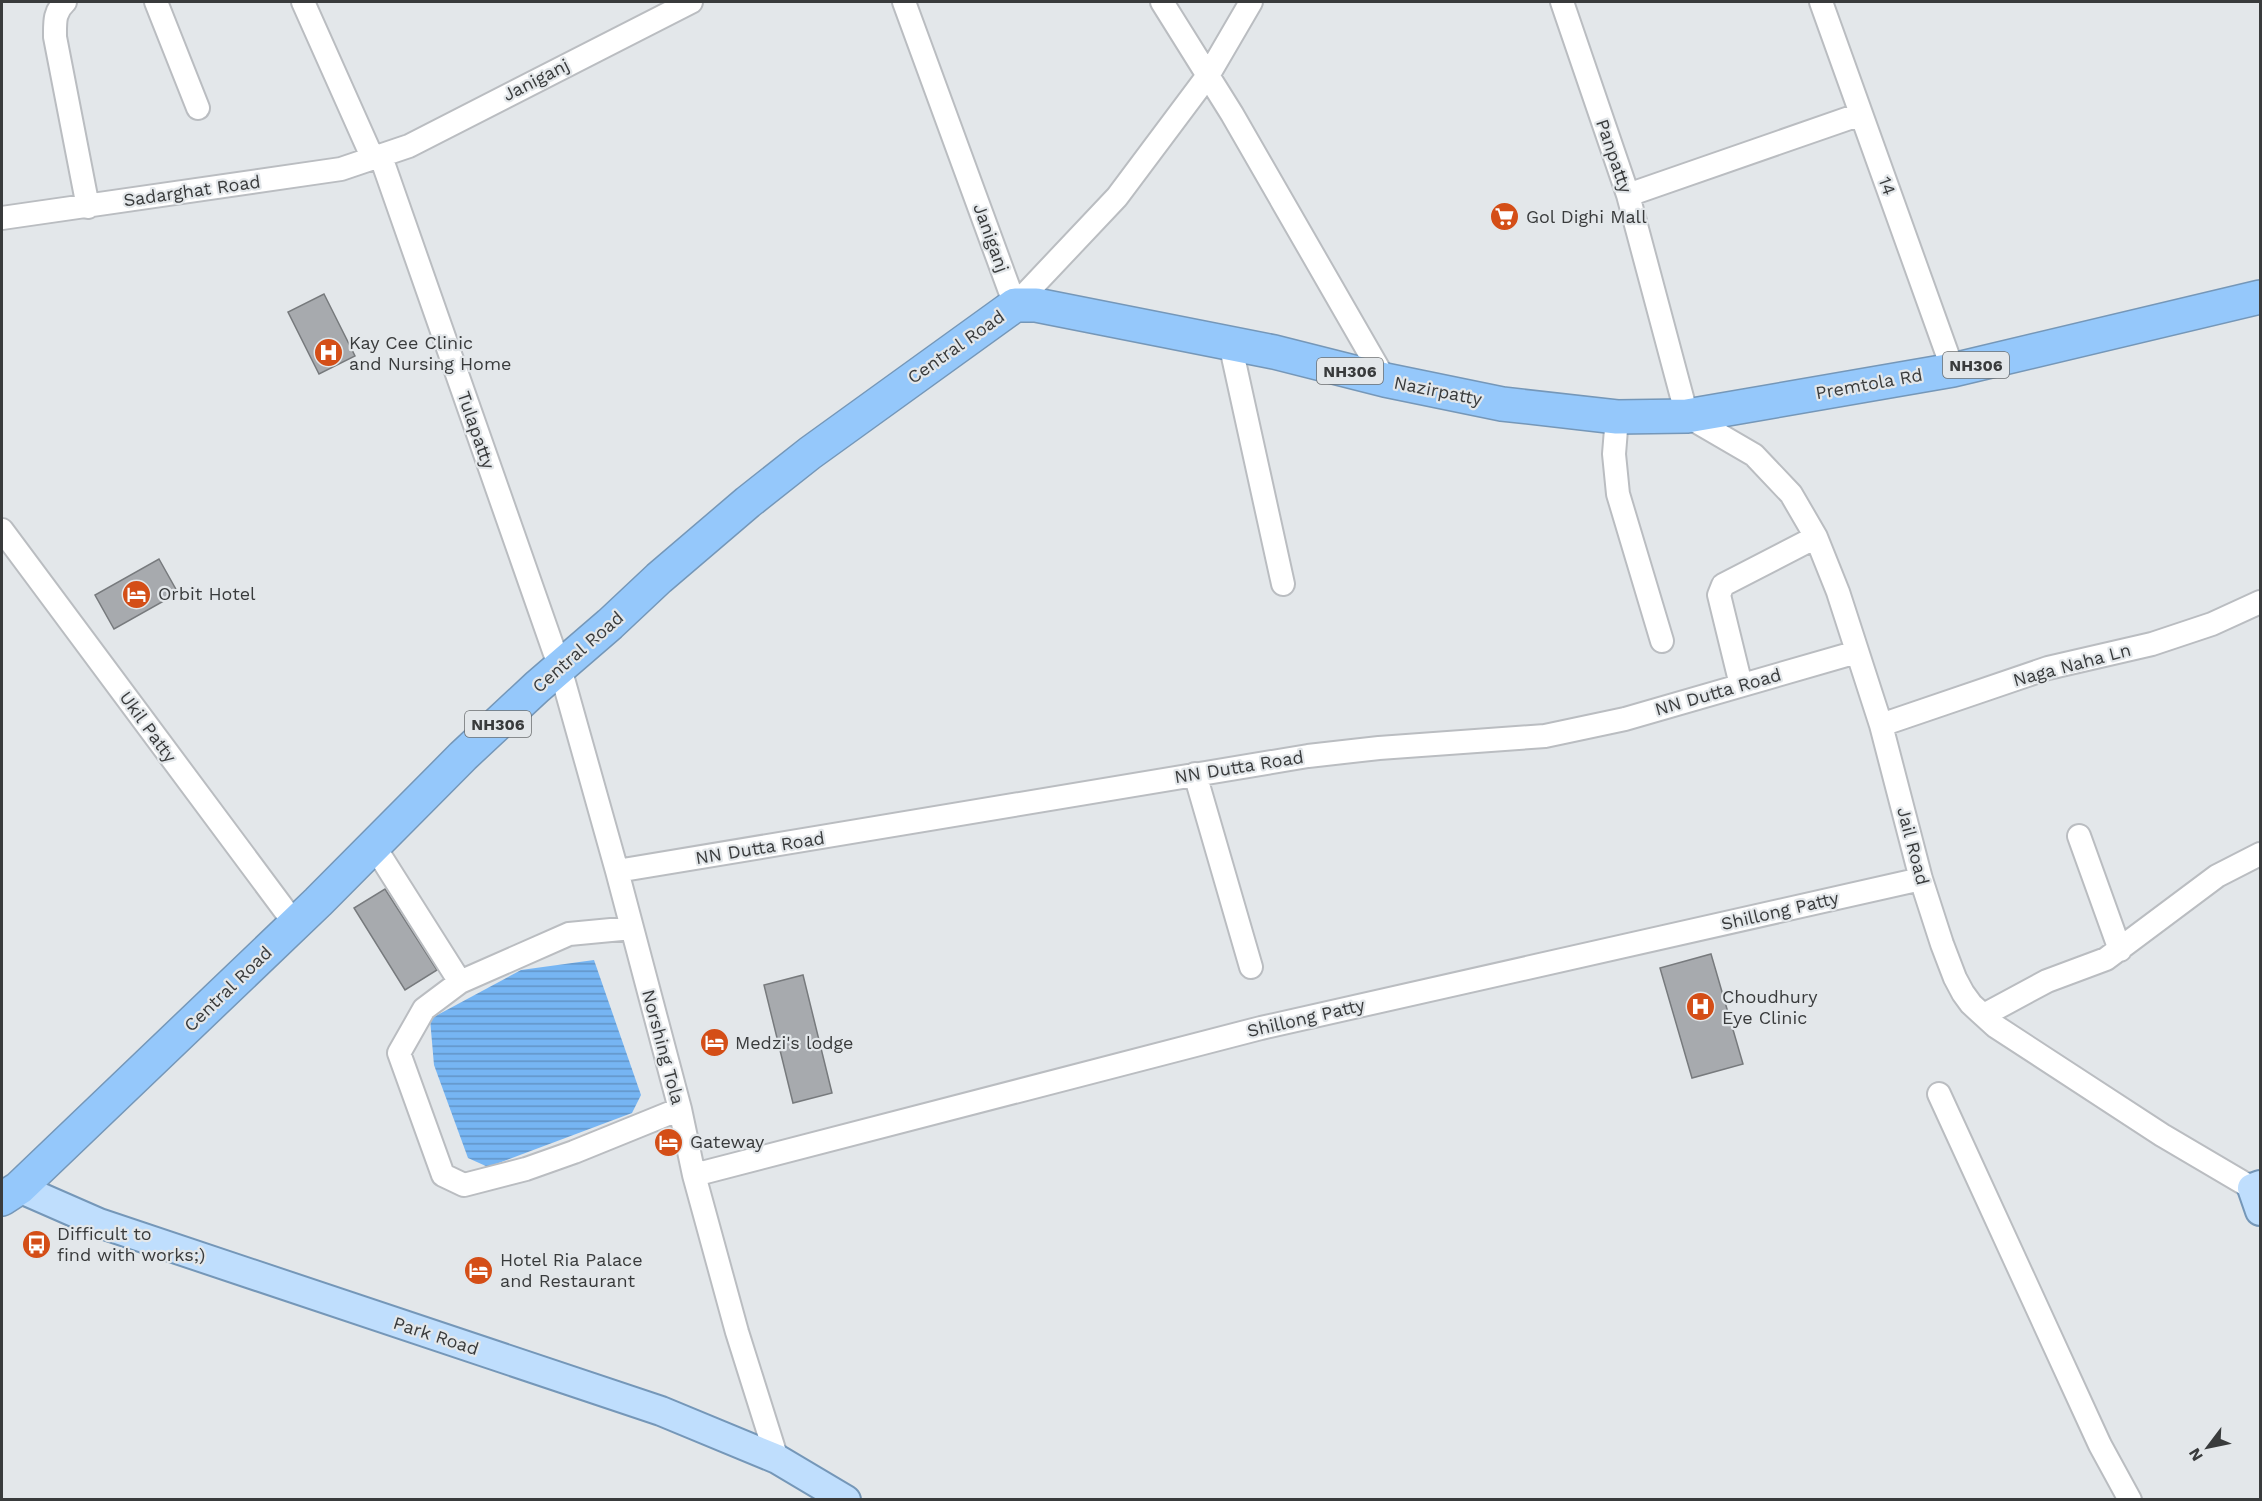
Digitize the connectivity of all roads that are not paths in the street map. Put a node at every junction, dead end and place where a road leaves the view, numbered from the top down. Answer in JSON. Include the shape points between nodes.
{"nodes":[{"id":1,"x":65,"y":2,"type":"edge"},
{"id":2,"x":156,"y":2,"type":"edge"},
{"id":3,"x":303,"y":2,"type":"edge"},
{"id":4,"x":689,"y":2,"type":"edge"},
{"id":5,"x":904,"y":2,"type":"edge"},
{"id":6,"x":1162,"y":2,"type":"edge"},
{"id":7,"x":1251,"y":2,"type":"edge"},
{"id":8,"x":1562,"y":2,"type":"edge"},
{"id":9,"x":1821,"y":2,"type":"edge"},
{"id":10,"x":1209,"y":74,"type":"junction"},
{"id":11,"x":198,"y":108,"type":"dead end"},
{"id":12,"x":1860,"y":114,"type":"junction"},
{"id":13,"x":377,"y":158,"type":"junction"},
{"id":14,"x":1628,"y":195,"type":"junction"},
{"id":15,"x":88,"y":207,"type":"junction"},
{"id":16,"x":2,"y":218,"type":"edge"},
{"id":17,"x":2260,"y":297,"type":"edge"},
{"id":18,"x":1015,"y":305,"type":"junction"},
{"id":19,"x":1230,"y":343,"type":"junction"},
{"id":20,"x":1953,"y":370,"type":"junction"},
{"id":21,"x":1385,"y":380,"type":"junction"},
{"id":22,"x":1687,"y":416,"type":"junction"},
{"id":23,"x":1617,"y":417,"type":"junction"},
{"id":24,"x":2,"y":530,"type":"edge"},
{"id":25,"x":1816,"y":537,"type":"junction"},
{"id":26,"x":1283,"y":584,"type":"dead end"},
{"id":27,"x":2260,"y":602,"type":"edge"},
{"id":28,"x":1662,"y":640,"type":"dead end"},
{"id":29,"x":1857,"y":652,"type":"junction"},
{"id":30,"x":560,"y":668,"type":"junction"},
{"id":31,"x":1742,"y":685,"type":"junction"},
{"id":32,"x":1881,"y":725,"type":"junction"},
{"id":33,"x":1195,"y":774,"type":"junction"},
{"id":34,"x":2079,"y":836,"type":"dead end"},
{"id":35,"x":374,"y":846,"type":"junction"},
{"id":36,"x":2260,"y":854,"type":"edge"},
{"id":37,"x":617,"y":871,"type":"junction"},
{"id":38,"x":1922,"y":879,"type":"junction"},
{"id":39,"x":296,"y":924,"type":"junction"},
{"id":40,"x":632,"y":928,"type":"junction"},
{"id":41,"x":2120,"y":950,"type":"junction"},
{"id":42,"x":1251,"y":967,"type":"dead end"},
{"id":43,"x":460,"y":982,"type":"junction"},
{"id":44,"x":1983,"y":1016,"type":"junction"},
{"id":45,"x":1939,"y":1094,"type":"dead end"},
{"id":46,"x":680,"y":1109,"type":"junction"},
{"id":47,"x":694,"y":1175,"type":"junction"},
{"id":48,"x":10,"y":1194,"type":"edge"},
{"id":49,"x":2258,"y":1195,"type":"edge"},
{"id":50,"x":777,"y":1460,"type":"junction"},
{"id":51,"x":846,"y":1500,"type":"edge"},
{"id":52,"x":2130,"y":1500,"type":"edge"}],
"edges":[{"from":1,"to":15,"type":"street","via":[[55,16],[54,37]]},
{"from":2,"to":11,"type":"street"},
{"from":3,"to":13,"type":"street","name":"Tulapatty"},
{"from":4,"to":13,"type":"street","name":"Janiganj","via":[[409,146]]},
{"from":5,"to":18,"type":"street","name":"Janiganj"},
{"from":6,"to":10,"type":"street"},
{"from":7,"to":10,"type":"street"},
{"from":8,"to":14,"type":"street","name":"Panpatty"},
{"from":9,"to":12,"type":"street","name":"14"},
{"from":10,"to":18,"type":"street","via":[[1117,197]]},
{"from":10,"to":21,"type":"street"},
{"from":12,"to":14,"type":"street"},
{"from":12,"to":20,"type":"street","name":"14"},
{"from":13,"to":15,"type":"street","name":"Sadarghat Road","via":[[341,169]]},
{"from":13,"to":30,"type":"street","name":"Tulapatty"},
{"from":14,"to":22,"type":"street","name":"Panpatty"},
{"from":15,"to":16,"type":"street","name":"Sadarghat Road"},
{"from":17,"to":20,"type":"highway","name":"Premtola Rd","number":"NH306"},
{"from":18,"to":19,"type":"highway","name":"Nazirpatty","number":"NH306","via":[[1036,305]]},
{"from":18,"to":30,"type":"highway","name":"Central Road","number":"NH306","via":[[747,502]]},
{"from":19,"to":21,"type":"highway","name":"Nazirpatty","number":"NH306"},
{"from":19,"to":26,"type":"street"},
{"from":20,"to":22,"type":"highway","name":"Premtola Rd","number":"NH306"},
{"from":21,"to":23,"type":"highway","name":"Nazirpatty","number":"NH306","via":[[1502,404]]},
{"from":22,"to":23,"type":"highway","name":"Nazirpatty","number":"NH306"},
{"from":22,"to":25,"type":"street","name":"Jail Road","via":[[1754,455],[1791,494]]},
{"from":23,"to":28,"type":"street","via":[[1614,454],[1618,494]]},
{"from":24,"to":39,"type":"street","name":"Ukil Patty"},
{"from":25,"to":29,"type":"street","name":"Jail Road"},
{"from":25,"to":31,"type":"street","via":[[1723,585],[1719,595]]},
{"from":27,"to":32,"type":"street","name":"Naga Naha Ln","via":[[2212,624],[2152,644],[2048,669]]},
{"from":29,"to":31,"type":"street","name":"NN Dutta Road"},
{"from":29,"to":32,"type":"street","name":"Jail Road"},
{"from":30,"to":35,"type":"highway","name":"Central Road","number":"NH306","via":[[463,756]]},
{"from":30,"to":37,"type":"street","name":"Norshing Tola"},
{"from":31,"to":33,"type":"street","name":"NN Dutta Road","via":[[1625,719],[1545,736],[1379,748]]},
{"from":32,"to":38,"type":"street","name":"Jail Road"},
{"from":33,"to":37,"type":"street","name":"NN Dutta Road"},
{"from":33,"to":42,"type":"street"},
{"from":34,"to":41,"type":"street"},
{"from":35,"to":39,"type":"highway","name":"Central Road","number":"NH306"},
{"from":35,"to":43,"type":"street"},
{"from":36,"to":41,"type":"street","via":[[2217,876]]},
{"from":37,"to":40,"type":"street","name":"Norshing Tola"},
{"from":38,"to":44,"type":"street","name":"Jail Road","via":[[1955,978]]},
{"from":38,"to":47,"type":"street","name":"Shillong Patty","via":[[1261,1028]]},
{"from":39,"to":48,"type":"highway","name":"Central Road","number":"NH306"},
{"from":40,"to":43,"type":"street","via":[[569,934]]},
{"from":40,"to":46,"type":"street","name":"Norshing Tola"},
{"from":41,"to":44,"type":"street","via":[[2047,981]]},
{"from":43,"to":46,"type":"street","via":[[424,1010],[399,1053],[443,1175],[464,1185],[526,1169]]},
{"from":44,"to":49,"type":"street","name":"Jail Road"},
{"from":45,"to":52,"type":"street","via":[[2081,1405]]},
{"from":46,"to":47,"type":"street","name":"Norshing Tola"},
{"from":47,"to":50,"type":"street","name":"Norshing Tola"},
{"from":48,"to":50,"type":"main road","name":"Park Road","via":[[661,1411]]},
{"from":50,"to":51,"type":"main road","name":"Park Road"}]}
